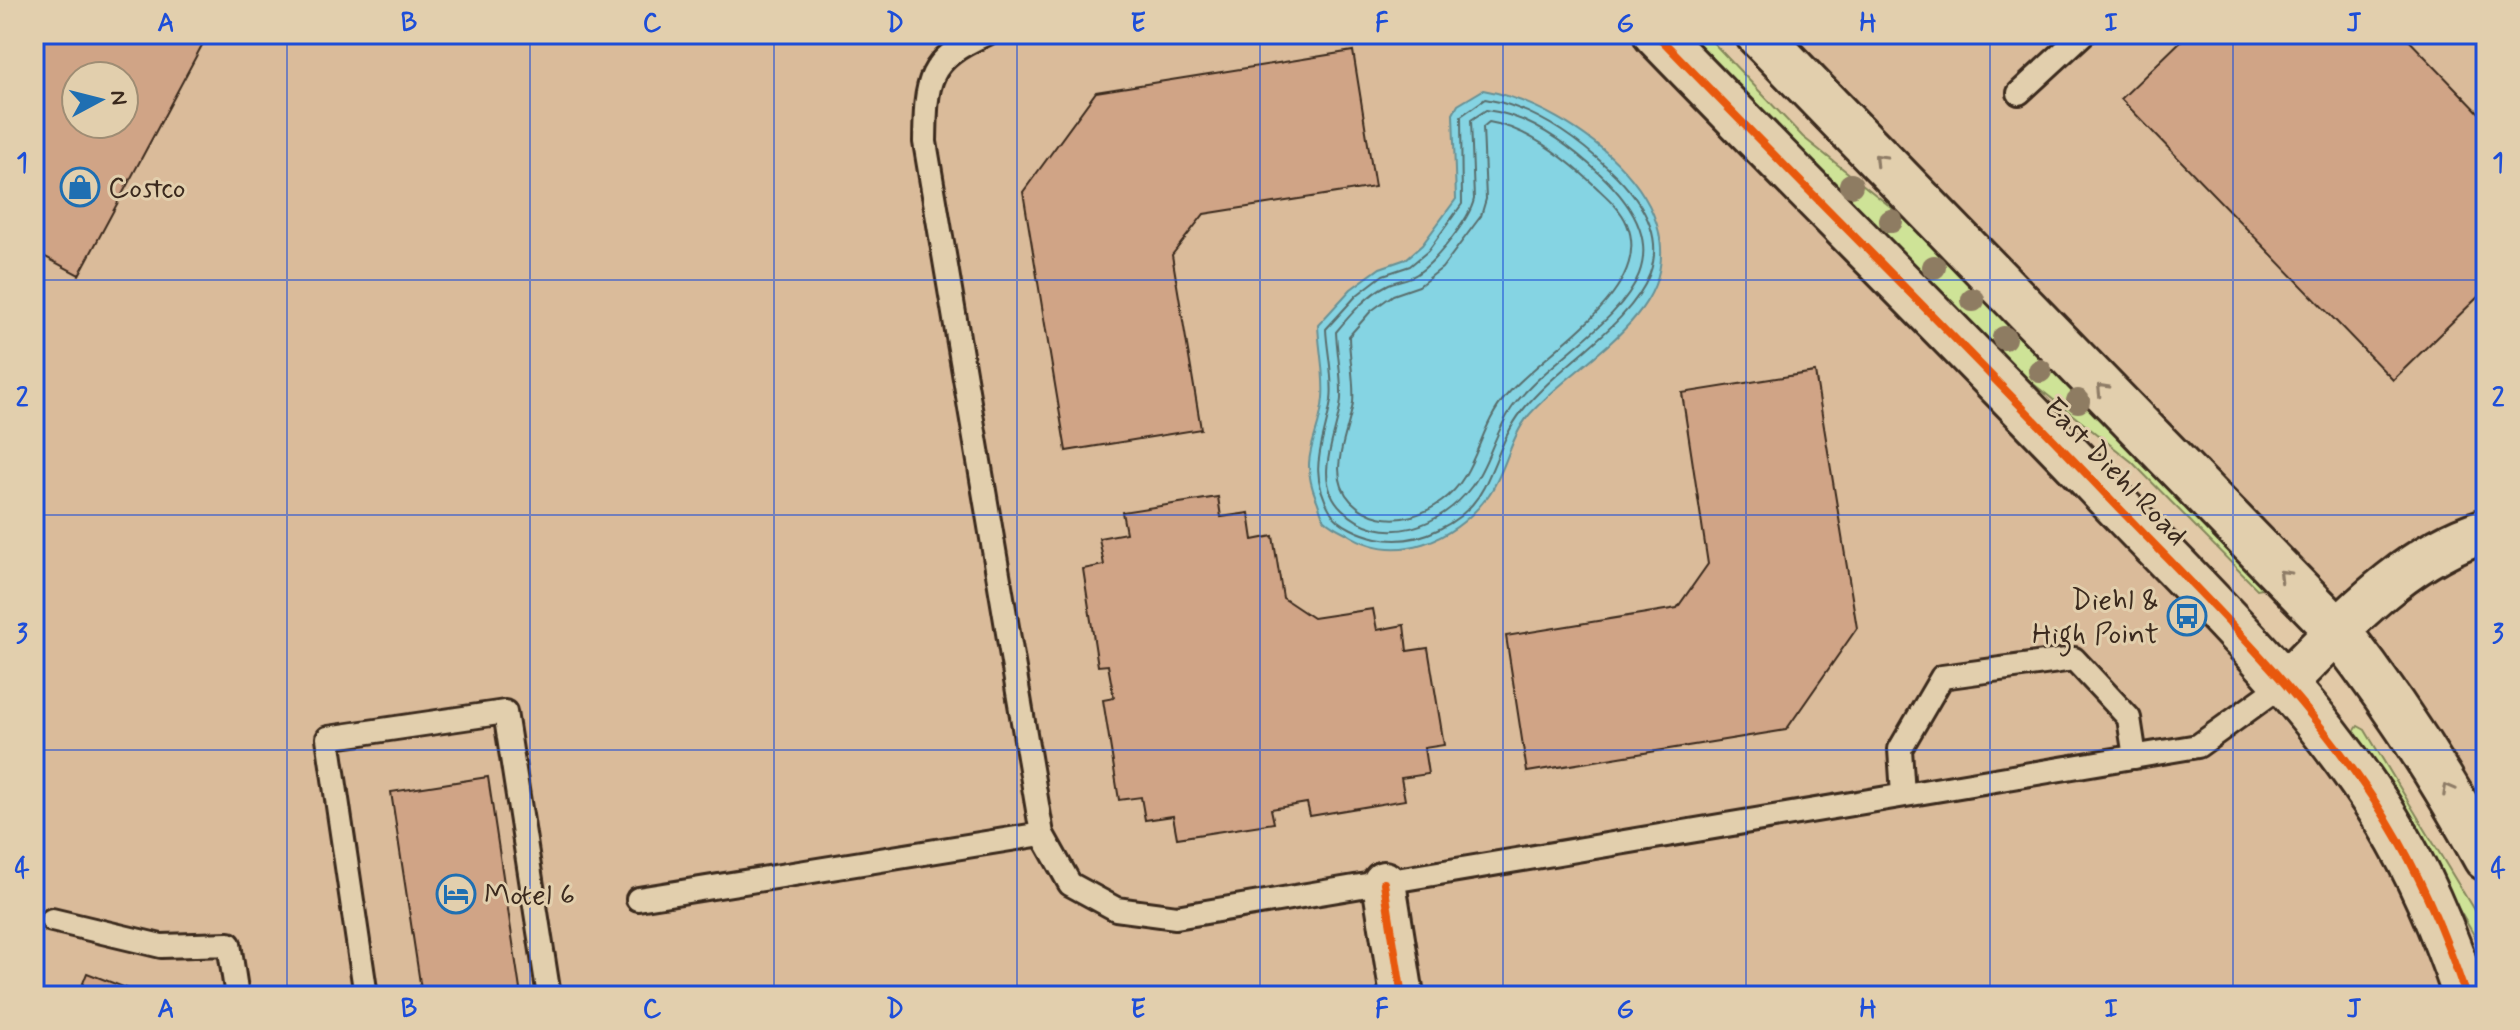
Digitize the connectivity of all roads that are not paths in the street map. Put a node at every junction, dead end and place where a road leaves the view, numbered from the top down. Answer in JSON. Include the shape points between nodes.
{"nodes":[{"id":1,"x":986,"y":34,"type":"edge"},
{"id":2,"x":1656,"y":34,"type":"edge"},
{"id":3,"x":1758,"y":34,"type":"edge"},
{"id":4,"x":2083,"y":34,"type":"edge"},
{"id":5,"x":2019,"y":93,"type":"dead end"},
{"id":6,"x":2486,"y":530,"type":"edge"},
{"id":7,"x":2338,"y":631,"type":"junction"},
{"id":8,"x":2285,"y":683,"type":"junction"},
{"id":9,"x":2135,"y":757,"type":"junction"},
{"id":10,"x":1903,"y":795,"type":"junction"},
{"id":11,"x":1042,"y":834,"type":"junction"},
{"id":12,"x":2486,"y":858,"type":"edge"},
{"id":13,"x":1384,"y":883,"type":"junction"},
{"id":14,"x":638,"y":899,"type":"dead end"},
{"id":15,"x":52,"y":920,"type":"dead end"},
{"id":16,"x":237,"y":996,"type":"edge"},
{"id":17,"x":366,"y":996,"type":"edge"},
{"id":18,"x":549,"y":996,"type":"edge"},
{"id":19,"x":1402,"y":996,"type":"edge"},
{"id":20,"x":2466,"y":996,"type":"edge"}],
"edges":[{"from":1,"to":11,"type":"lane","via":[[936,65],[926,96],[925,142]]},
{"from":2,"to":8,"type":"street","name":"East Diehl Road"},
{"from":7,"to":3,"type":"street","name":"East Diehl Road","one_way":true},
{"from":4,"to":5,"type":"lane"},
{"from":6,"to":7,"type":"street","via":[[2400,573]]},
{"from":7,"to":8,"type":"street"},
{"from":12,"to":7,"type":"street","name":"East Diehl Road","one_way":true,"via":[[2443,779]]},
{"from":8,"to":9,"type":"lane","via":[[2198,746]]},
{"from":8,"to":20,"type":"street","name":"East Diehl Road","via":[[2338,748],[2388,823],[2449,946]]},
{"from":9,"to":10,"type":"lane"},
{"from":9,"to":10,"type":"lane","via":[[2129,718],[2074,659],[1942,677],[1900,749]]},
{"from":10,"to":13,"type":"lane"},
{"from":11,"to":13,"type":"lane","via":[[1070,884],[1116,909],[1176,917]]},
{"from":11,"to":14,"type":"lane"},
{"from":13,"to":19,"type":"street"},
{"from":15,"to":16,"type":"lane","via":[[161,946],[229,944]]},
{"from":17,"to":18,"type":"lane","via":[[328,738],[505,712]]}]}
